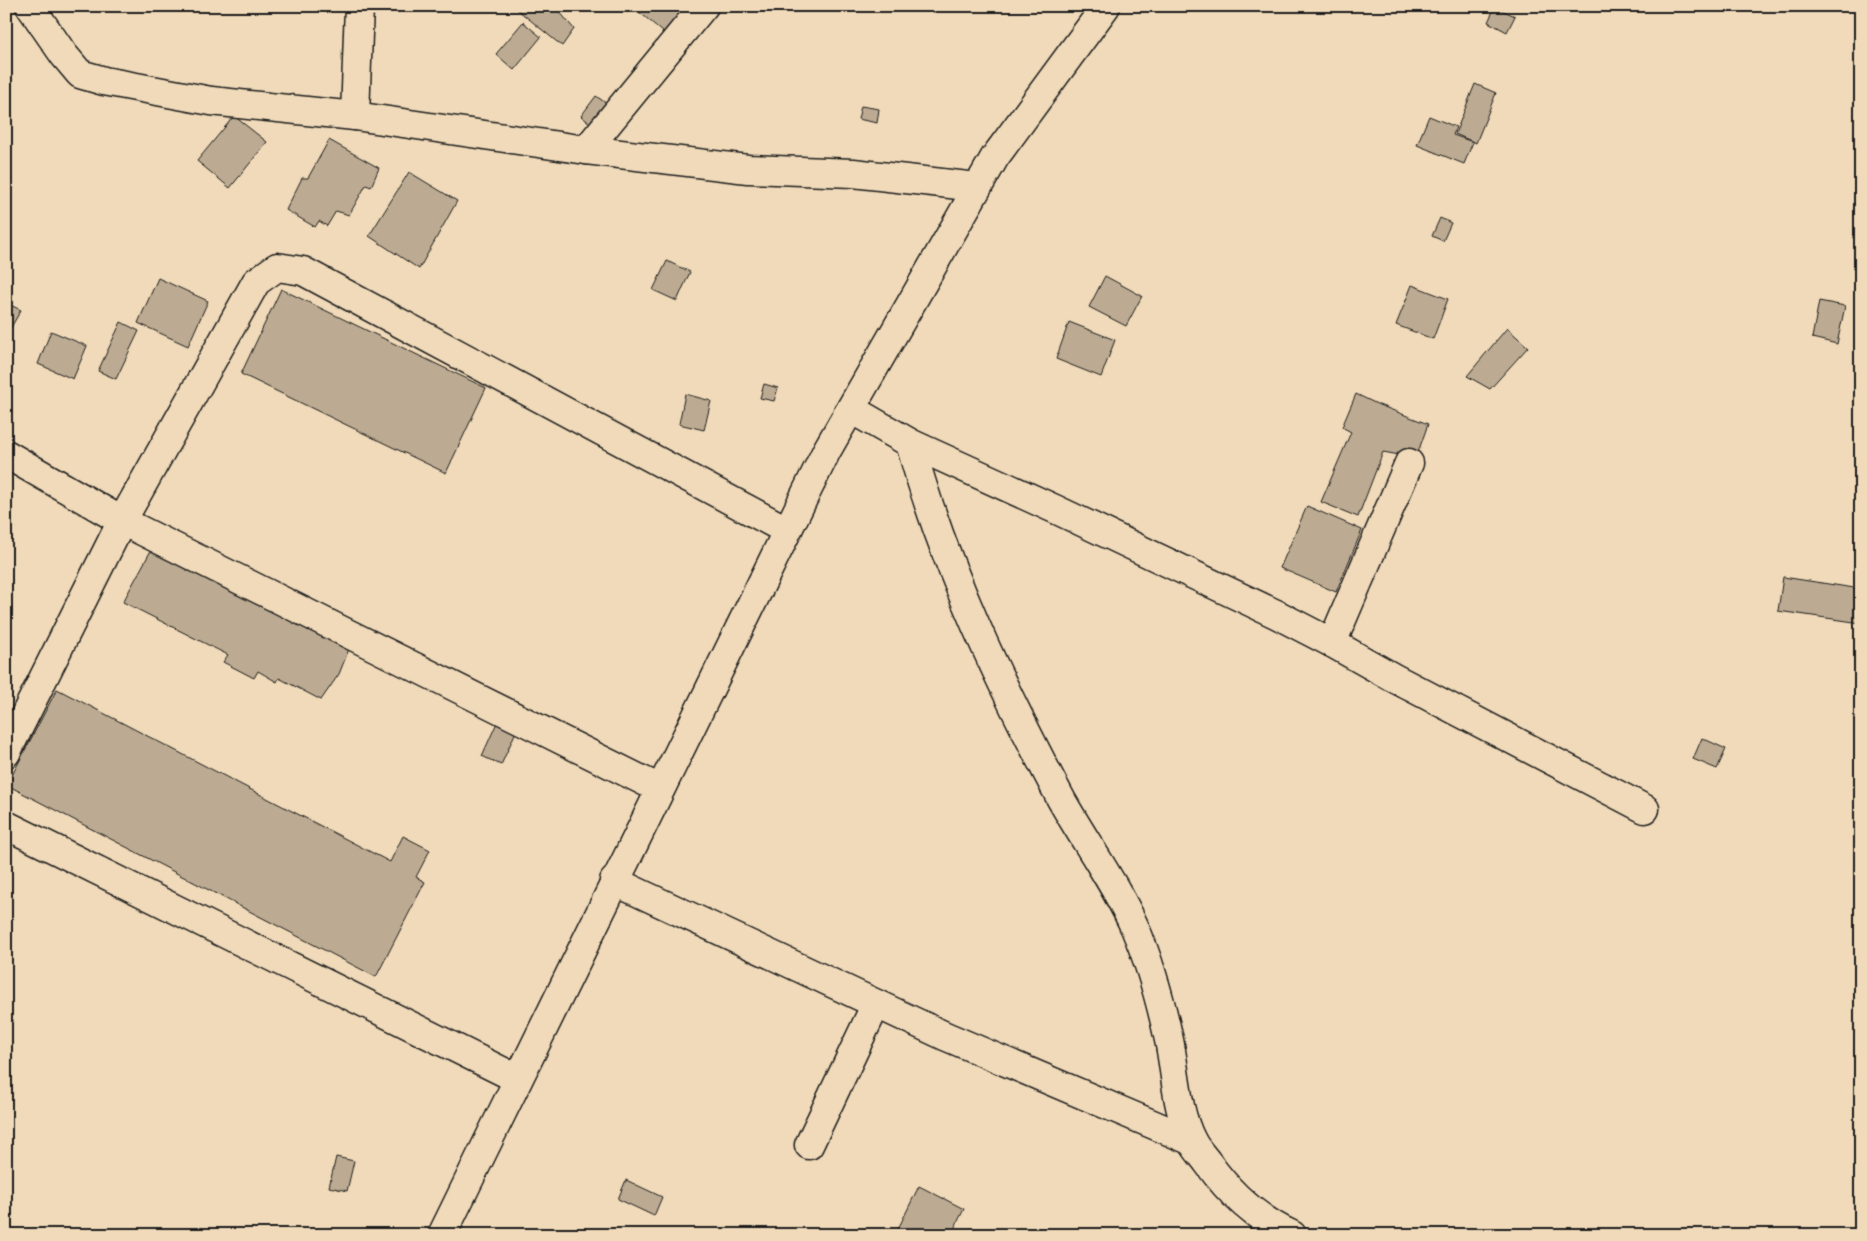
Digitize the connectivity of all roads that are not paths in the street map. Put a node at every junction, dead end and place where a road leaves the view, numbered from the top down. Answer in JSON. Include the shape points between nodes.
{"nodes":[{"id":1,"x":30,"y":6,"type":"edge"},
{"id":2,"x":359,"y":6,"type":"edge"},
{"id":3,"x":704,"y":6,"type":"edge"},
{"id":4,"x":1106,"y":6,"type":"edge"},
{"id":5,"x":354,"y":116,"type":"junction"},
{"id":6,"x":586,"y":150,"type":"junction"},
{"id":7,"x":978,"y":187,"type":"junction"},
{"id":8,"x":850,"y":409,"type":"junction"},
{"id":9,"x":910,"y":443,"type":"junction"},
{"id":10,"x":6,"y":454,"type":"edge"},
{"id":11,"x":1410,"y":463,"type":"dead end"},
{"id":12,"x":122,"y":521,"type":"junction"},
{"id":13,"x":786,"y":530,"type":"junction"},
{"id":14,"x":1332,"y":643,"type":"junction"},
{"id":15,"x":6,"y":753,"type":"edge"},
{"id":16,"x":660,"y":789,"type":"junction"},
{"id":17,"x":1646,"y":809,"type":"dead end"},
{"id":18,"x":6,"y":824,"type":"edge"},
{"id":19,"x":614,"y":881,"type":"junction"},
{"id":20,"x":876,"y":1004,"type":"junction"},
{"id":21,"x":518,"y":1079,"type":"junction"},
{"id":22,"x":1192,"y":1141,"type":"junction"},
{"id":23,"x":809,"y":1145,"type":"dead end"},
{"id":24,"x":442,"y":1235,"type":"edge"},
{"id":25,"x":1292,"y":1235,"type":"edge"}],
"edges":[{"from":1,"to":5,"type":"main road","via":[[80,74],[211,101]]},
{"from":2,"to":5,"type":"main road"},
{"from":3,"to":6,"type":"main road"},
{"from":4,"to":7,"type":"main road","via":[[995,157]]},
{"from":5,"to":6,"type":"main road"},
{"from":6,"to":7,"type":"main road","via":[[748,169],[854,173]]},
{"from":7,"to":8,"type":"main road"},
{"from":8,"to":9,"type":"main road"},
{"from":8,"to":13,"type":"main road"},
{"from":9,"to":14,"type":"main road"},
{"from":9,"to":22,"type":"main road","via":[[923,492],[961,589],[1020,722],[1135,928],[1151,973],[1167,1033],[1180,1104]]},
{"from":10,"to":12,"type":"main road"},
{"from":11,"to":14,"type":"main road"},
{"from":12,"to":13,"type":"main road","via":[[256,282],[277,267],[303,271]]},
{"from":12,"to":15,"type":"main road"},
{"from":12,"to":16,"type":"main road"},
{"from":13,"to":16,"type":"main road"},
{"from":14,"to":17,"type":"main road"},
{"from":16,"to":19,"type":"main road"},
{"from":18,"to":21,"type":"main road"},
{"from":19,"to":20,"type":"main road"},
{"from":19,"to":21,"type":"main road"},
{"from":20,"to":22,"type":"main road"},
{"from":20,"to":23,"type":"main road"},
{"from":21,"to":24,"type":"main road"},
{"from":22,"to":25,"type":"main road","via":[[1219,1179],[1247,1209]]}]}
